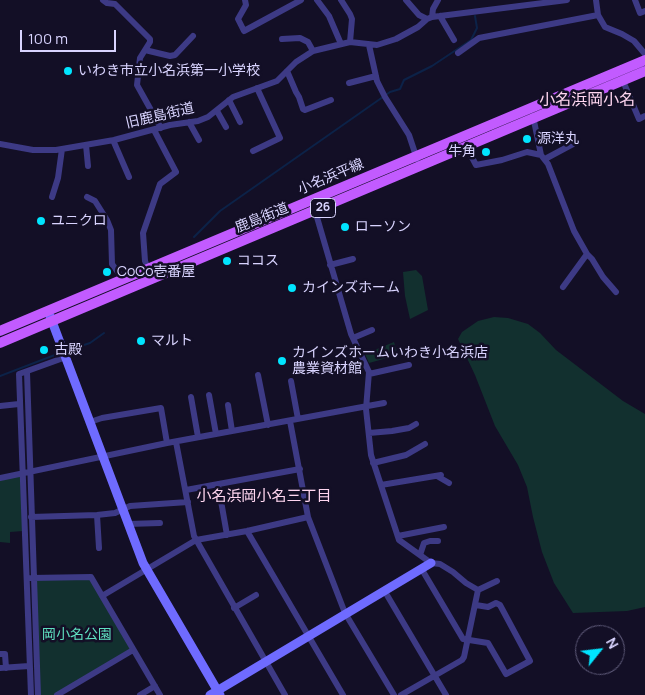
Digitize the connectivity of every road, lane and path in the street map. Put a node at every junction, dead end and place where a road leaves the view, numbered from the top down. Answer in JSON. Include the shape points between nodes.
{"nodes":[{"id":1,"x":103,"y":0,"type":"edge"},
{"id":2,"x":245,"y":0,"type":"edge"},
{"id":3,"x":299,"y":0,"type":"edge"},
{"id":4,"x":317,"y":0,"type":"edge"},
{"id":5,"x":341,"y":0,"type":"edge"},
{"id":6,"x":406,"y":0,"type":"edge"},
{"id":7,"x":438,"y":0,"type":"edge"},
{"id":8,"x":567,"y":0,"type":"edge"},
{"id":9,"x":596,"y":0,"type":"edge"},
{"id":10,"x":635,"y":0,"type":"edge"},
{"id":11,"x":645,"y":12,"type":"edge"},
{"id":12,"x":598,"y":15,"type":"junction"},
{"id":13,"x":433,"y":17,"type":"junction"},
{"id":14,"x":193,"y":36,"type":"dead end"},
{"id":15,"x":282,"y":40,"type":"dead end"},
{"id":16,"x":454,"y":40,"type":"dead end"},
{"id":17,"x":350,"y":42,"type":"junction"},
{"id":18,"x":341,"y":44,"type":"junction"},
{"id":19,"x":369,"y":45,"type":"junction"},
{"id":20,"x":145,"y":50,"type":"junction"},
{"id":21,"x":313,"y":51,"type":"junction"},
{"id":22,"x":458,"y":53,"type":"dead end"},
{"id":23,"x":645,"y":54,"type":"edge"},
{"id":24,"x":645,"y":60,"type":"edge"},
{"id":25,"x":287,"y":71,"type":"junction"},
{"id":26,"x":645,"y":72,"type":"edge"},
{"id":27,"x":376,"y":76,"type":"junction"},
{"id":28,"x":623,"y":81,"type":"junction"},
{"id":29,"x":349,"y":83,"type":"dead end"},
{"id":30,"x":257,"y":88,"type":"junction"},
{"id":31,"x":229,"y":100,"type":"junction"},
{"id":32,"x":331,"y":100,"type":"dead end"},
{"id":33,"x":529,"y":109,"type":"junction"},
{"id":34,"x":217,"y":111,"type":"junction"},
{"id":35,"x":645,"y":116,"type":"edge"},
{"id":36,"x":534,"y":119,"type":"junction"},
{"id":37,"x":190,"y":122,"type":"junction"},
{"id":38,"x":240,"y":122,"type":"dead end"},
{"id":39,"x":226,"y":127,"type":"dead end"},
{"id":40,"x":158,"y":129,"type":"junction"},
{"id":41,"x":113,"y":140,"type":"junction"},
{"id":42,"x":199,"y":140,"type":"dead end"},
{"id":43,"x":0,"y":144,"type":"edge"},
{"id":44,"x":573,"y":144,"type":"dead end"},
{"id":45,"x":86,"y":145,"type":"junction"},
{"id":46,"x":466,"y":148,"type":"junction"},
{"id":47,"x":62,"y":149,"type":"junction"},
{"id":48,"x":253,"y":151,"type":"dead end"},
{"id":49,"x":416,"y":156,"type":"junction"},
{"id":50,"x":543,"y":157,"type":"junction"},
{"id":51,"x":88,"y":166,"type":"dead end"},
{"id":52,"x":419,"y":168,"type":"junction"},
{"id":53,"x":129,"y":176,"type":"dead end"},
{"id":54,"x":52,"y":197,"type":"dead end"},
{"id":55,"x":86,"y":197,"type":"dead end"},
{"id":56,"x":311,"y":201,"type":"junction"},
{"id":57,"x":315,"y":211,"type":"junction"},
{"id":58,"x":587,"y":254,"type":"junction"},
{"id":59,"x":353,"y":259,"type":"dead end"},
{"id":60,"x":330,"y":265,"type":"junction"},
{"id":61,"x":150,"y":274,"type":"junction"},
{"id":62,"x":123,"y":279,"type":"junction"},
{"id":63,"x":563,"y":287,"type":"dead end"},
{"id":64,"x":616,"y":292,"type":"dead end"},
{"id":65,"x":48,"y":311,"type":"junction"},
{"id":66,"x":53,"y":322,"type":"junction"},
{"id":67,"x":372,"y":330,"type":"dead end"},
{"id":68,"x":0,"y":331,"type":"edge"},
{"id":69,"x":353,"y":338,"type":"junction"},
{"id":70,"x":0,"y":343,"type":"edge"},
{"id":71,"x":65,"y":353,"type":"junction"},
{"id":72,"x":409,"y":365,"type":"dead end"},
{"id":73,"x":24,"y":373,"type":"junction"},
{"id":74,"x":258,"y":374,"type":"dead end"},
{"id":75,"x":369,"y":374,"type":"junction"},
{"id":76,"x":291,"y":381,"type":"dead end"},
{"id":77,"x":209,"y":395,"type":"dead end"},
{"id":78,"x":191,"y":397,"type":"dead end"},
{"id":79,"x":384,"y":403,"type":"dead end"},
{"id":80,"x":19,"y":404,"type":"junction"},
{"id":81,"x":228,"y":405,"type":"dead end"},
{"id":82,"x":0,"y":406,"type":"edge"},
{"id":83,"x":367,"y":406,"type":"junction"},
{"id":84,"x":298,"y":419,"type":"junction"},
{"id":85,"x":290,"y":421,"type":"junction"},
{"id":86,"x":90,"y":422,"type":"junction"},
{"id":87,"x":416,"y":424,"type":"dead end"},
{"id":88,"x":268,"y":425,"type":"junction"},
{"id":89,"x":232,"y":431,"type":"junction"},
{"id":90,"x":369,"y":433,"type":"junction"},
{"id":91,"x":216,"y":434,"type":"junction"},
{"id":92,"x":198,"y":437,"type":"junction"},
{"id":93,"x":176,"y":442,"type":"junction"},
{"id":94,"x":167,"y":443,"type":"junction"},
{"id":95,"x":424,"y":444,"type":"dead end"},
{"id":96,"x":103,"y":457,"type":"junction"},
{"id":97,"x":373,"y":463,"type":"junction"},
{"id":98,"x":300,"y":469,"type":"junction"},
{"id":99,"x":26,"y":474,"type":"junction"},
{"id":100,"x":0,"y":478,"type":"edge"},
{"id":101,"x":449,"y":483,"type":"dead end"},
{"id":102,"x":218,"y":484,"type":"junction"},
{"id":103,"x":381,"y":485,"type":"junction"},
{"id":104,"x":186,"y":490,"type":"junction"},
{"id":105,"x":188,"y":502,"type":"junction"},
{"id":106,"x":123,"y":509,"type":"junction"},
{"id":107,"x":97,"y":515,"type":"junction"},
{"id":108,"x":308,"y":517,"type":"junction"},
{"id":109,"x":31,"y":518,"type":"junction"},
{"id":110,"x":160,"y":523,"type":"dead end"},
{"id":111,"x":128,"y":524,"type":"junction"},
{"id":112,"x":444,"y":527,"type":"dead end"},
{"id":113,"x":247,"y":531,"type":"junction"},
{"id":114,"x":227,"y":535,"type":"junction"},
{"id":115,"x":398,"y":536,"type":"junction"},
{"id":116,"x":196,"y":540,"type":"junction"},
{"id":117,"x":438,"y":541,"type":"dead end"},
{"id":118,"x":99,"y":548,"type":"dead end"},
{"id":119,"x":420,"y":555,"type":"junction"},
{"id":120,"x":431,"y":563,"type":"junction"},
{"id":121,"x":422,"y":568,"type":"junction"},
{"id":122,"x":146,"y":570,"type":"junction"},
{"id":123,"x":30,"y":578,"type":"junction"},
{"id":124,"x":497,"y":581,"type":"dead end"},
{"id":125,"x":384,"y":590,"type":"junction"},
{"id":126,"x":478,"y":590,"type":"junction"},
{"id":127,"x":256,"y":595,"type":"dead end"},
{"id":128,"x":102,"y":596,"type":"junction"},
{"id":129,"x":476,"y":605,"type":"junction"},
{"id":130,"x":234,"y":608,"type":"junction"},
{"id":131,"x":345,"y":613,"type":"junction"},
{"id":132,"x":308,"y":636,"type":"junction"},
{"id":133,"x":468,"y":640,"type":"junction"},
{"id":134,"x":133,"y":650,"type":"junction"},
{"id":135,"x":0,"y":654,"type":"edge"},
{"id":136,"x":265,"y":661,"type":"junction"},
{"id":137,"x":29,"y":666,"type":"junction"},
{"id":138,"x":3,"y":668,"type":"edge"},
{"id":139,"x":434,"y":675,"type":"junction"},
{"id":140,"x":155,"y":686,"type":"junction"},
{"id":141,"x":216,"y":693,"type":"edge"},
{"id":142,"x":31,"y":695,"type":"edge"},
{"id":143,"x":38,"y":695,"type":"edge"},
{"id":144,"x":57,"y":695,"type":"edge"},
{"id":145,"x":140,"y":695,"type":"edge"},
{"id":146,"x":160,"y":695,"type":"edge"},
{"id":147,"x":286,"y":695,"type":"edge"},
{"id":148,"x":343,"y":695,"type":"edge"},
{"id":149,"x":394,"y":695,"type":"edge"},
{"id":150,"x":401,"y":695,"type":"edge"},
{"id":151,"x":446,"y":695,"type":"edge"}],
"edges":[{"from":1,"to":20,"type":"street","via":[[116,5],[149,37]]},
{"from":2,"to":3,"type":"street","via":[[246,5],[238,19],[244,31]]},
{"from":4,"to":18,"type":"street","via":[[329,16]]},
{"from":5,"to":17,"type":"street","via":[[352,19]]},
{"from":6,"to":13,"type":"street","via":[[419,15]]},
{"from":7,"to":13,"type":"street"},
{"from":8,"to":13,"type":"street","name":"旧鹿島街道"},
{"from":9,"to":12,"type":"street"},
{"from":10,"to":11,"type":"street","via":[[640,13]]},
{"from":12,"to":22,"type":"street","via":[[480,38]]},
{"from":12,"to":23,"type":"street","via":[[605,28],[622,34]]},
{"from":13,"to":16,"type":"street"},
{"from":13,"to":19,"type":"street","name":"旧鹿島街道","via":[[396,39]]},
{"from":14,"to":20,"type":"street","via":[[175,56]]},
{"from":15,"to":21,"type":"street","via":[[300,38],[308,42]]},
{"from":17,"to":18,"type":"street","name":"旧鹿島街道"},
{"from":17,"to":19,"type":"street","name":"旧鹿島街道"},
{"from":18,"to":21,"type":"street","name":"旧鹿島街道"},
{"from":19,"to":27,"type":"street"},
{"from":20,"to":40,"type":"street","via":[[140,58],[137,85]]},
{"from":21,"to":25,"type":"street","name":"旧鹿島街道"},
{"from":24,"to":33,"type":"main road","name":"小名浜平線","number":"26"},
{"from":25,"to":30,"type":"street","name":"旧鹿島街道","via":[[277,81]]},
{"from":25,"to":32,"type":"street","via":[[305,110]]},
{"from":26,"to":28,"type":"main road","name":"鹿島街道","number":"26"},
{"from":27,"to":29,"type":"street"},
{"from":27,"to":49,"type":"street","via":[[409,136]]},
{"from":28,"to":35,"type":"street","via":[[639,118]]},
{"from":28,"to":36,"type":"main road","name":"鹿島街道","number":"26"},
{"from":30,"to":31,"type":"street","name":"旧鹿島街道"},
{"from":30,"to":48,"type":"street","via":[[280,138]]},
{"from":31,"to":34,"type":"street","name":"旧鹿島街道"},
{"from":31,"to":38,"type":"street"},
{"from":33,"to":36,"type":"street"},
{"from":33,"to":49,"type":"main road","name":"小名浜平線","number":"26"},
{"from":34,"to":37,"type":"street","name":"旧鹿島街道"},
{"from":34,"to":39,"type":"street"},
{"from":36,"to":46,"type":"main road","name":"鹿島街道","number":"26"},
{"from":36,"to":50,"type":"street"},
{"from":37,"to":40,"type":"street","name":"旧鹿島街道"},
{"from":37,"to":42,"type":"street"},
{"from":40,"to":41,"type":"street","name":"旧鹿島街道"},
{"from":40,"to":61,"type":"street","via":[[176,172],[160,184],[143,233],[145,260]]},
{"from":41,"to":45,"type":"street","name":"旧鹿島街道"},
{"from":41,"to":53,"type":"street"},
{"from":43,"to":47,"type":"street","name":"旧鹿島街道","via":[[33,150]]},
{"from":44,"to":50,"type":"street"},
{"from":45,"to":47,"type":"street","name":"旧鹿島街道"},
{"from":45,"to":51,"type":"street"},
{"from":46,"to":50,"type":"street","via":[[476,165],[527,152]]},
{"from":46,"to":52,"type":"main road","name":"鹿島街道","number":"26"},
{"from":47,"to":54,"type":"street"},
{"from":49,"to":52,"type":"street"},
{"from":49,"to":56,"type":"main road","name":"小名浜平線","number":"26"},
{"from":50,"to":58,"type":"street","via":[[574,232]]},
{"from":52,"to":57,"type":"main road","name":"鹿島街道","number":"26"},
{"from":55,"to":62,"type":"street","via":[[95,201],[107,220],[112,264]]},
{"from":56,"to":57,"type":"street"},
{"from":56,"to":61,"type":"main road","name":"小名浜平線","number":"26"},
{"from":57,"to":60,"type":"street"},
{"from":57,"to":61,"type":"main road","name":"鹿島街道","number":"26"},
{"from":58,"to":63,"type":"street"},
{"from":58,"to":64,"type":"street"},
{"from":59,"to":60,"type":"street"},
{"from":60,"to":69,"type":"street"},
{"from":61,"to":62,"type":"main road","name":"小名浜平線","number":"26"},
{"from":61,"to":66,"type":"main road","name":"鹿島街道","number":"26"},
{"from":62,"to":65,"type":"main road","name":"小名浜平線","number":"26"},
{"from":65,"to":66,"type":"street"},
{"from":65,"to":68,"type":"main road","name":"小名浜平線","number":"26"},
{"from":66,"to":70,"type":"main road","name":"鹿島街道","number":"26"},
{"from":66,"to":71,"type":"street"},
{"from":67,"to":69,"type":"street"},
{"from":69,"to":75,"type":"street"},
{"from":71,"to":73,"type":"street"},
{"from":71,"to":86,"type":"street"},
{"from":72,"to":75,"type":"street"},
{"from":73,"to":80,"type":"street","via":[[18,374]]},
{"from":73,"to":99,"type":"street"},
{"from":74,"to":88,"type":"street"},
{"from":75,"to":83,"type":"street"},
{"from":76,"to":84,"type":"street"},
{"from":77,"to":91,"type":"street"},
{"from":78,"to":92,"type":"street"},
{"from":79,"to":83,"type":"street"},
{"from":80,"to":82,"type":"street"},
{"from":80,"to":99,"type":"street"},
{"from":81,"to":89,"type":"street"},
{"from":83,"to":84,"type":"street"},
{"from":83,"to":90,"type":"street"},
{"from":84,"to":85,"type":"street"},
{"from":85,"to":88,"type":"street"},
{"from":85,"to":98,"type":"street"},
{"from":86,"to":94,"type":"street","via":[[161,408]]},
{"from":86,"to":96,"type":"street"},
{"from":87,"to":90,"type":"street"},
{"from":88,"to":89,"type":"street"},
{"from":89,"to":91,"type":"street"},
{"from":90,"to":97,"type":"street"},
{"from":91,"to":92,"type":"street"},
{"from":92,"to":93,"type":"street"},
{"from":93,"to":94,"type":"street"},
{"from":93,"to":104,"type":"street"},
{"from":94,"to":96,"type":"street"},
{"from":95,"to":97,"type":"street","via":[[406,455]]},
{"from":96,"to":99,"type":"street"},
{"from":96,"to":106,"type":"street"},
{"from":97,"to":103,"type":"street"},
{"from":98,"to":102,"type":"street"},
{"from":98,"to":108,"type":"street"},
{"from":99,"to":100,"type":"street"},
{"from":99,"to":109,"type":"street"},
{"from":99,"to":123,"type":"street"},
{"from":101,"to":103,"type":"street","via":[[439,475]]},
{"from":102,"to":104,"type":"street"},
{"from":102,"to":114,"type":"street"},
{"from":103,"to":115,"type":"street"},
{"from":104,"to":105,"type":"street"},
{"from":105,"to":106,"type":"street"},
{"from":105,"to":116,"type":"street"},
{"from":106,"to":107,"type":"street"},
{"from":106,"to":111,"type":"street"},
{"from":107,"to":109,"type":"street"},
{"from":107,"to":118,"type":"street"},
{"from":108,"to":113,"type":"street"},
{"from":108,"to":131,"type":"street"},
{"from":109,"to":123,"type":"street"},
{"from":110,"to":111,"type":"street"},
{"from":111,"to":122,"type":"street"},
{"from":112,"to":115,"type":"street"},
{"from":113,"to":114,"type":"street"},
{"from":113,"to":132,"type":"street"},
{"from":114,"to":116,"type":"street"},
{"from":115,"to":119,"type":"street","via":[[401,542]]},
{"from":116,"to":122,"type":"street"},
{"from":116,"to":130,"type":"street"},
{"from":117,"to":119,"type":"street","via":[[424,543]]},
{"from":119,"to":120,"type":"street"},
{"from":120,"to":121,"type":"street"},
{"from":120,"to":126,"type":"street","via":[[440,564]]},
{"from":121,"to":125,"type":"street"},
{"from":121,"to":133,"type":"street","via":[[463,639]]},
{"from":122,"to":128,"type":"street"},
{"from":122,"to":141,"type":"street"},
{"from":123,"to":128,"type":"street","via":[[91,577]]},
{"from":123,"to":137,"type":"street"},
{"from":123,"to":143,"type":"street"},
{"from":124,"to":126,"type":"street"},
{"from":125,"to":131,"type":"street"},
{"from":125,"to":139,"type":"street"},
{"from":126,"to":129,"type":"street"},
{"from":127,"to":130,"type":"street"},
{"from":128,"to":134,"type":"street"},
{"from":129,"to":133,"type":"street"},
{"from":129,"to":133,"type":"street","via":[[500,605],[530,661],[506,674],[488,643]]},
{"from":130,"to":136,"type":"street"},
{"from":131,"to":132,"type":"street"},
{"from":131,"to":149,"type":"street"},
{"from":132,"to":136,"type":"street"},
{"from":132,"to":148,"type":"street"},
{"from":133,"to":139,"type":"street","via":[[462,660]]},
{"from":134,"to":140,"type":"street"},
{"from":134,"to":144,"type":"street"},
{"from":135,"to":138,"type":"street","via":[[5,654]]},
{"from":136,"to":141,"type":"street"},
{"from":136,"to":147,"type":"street"},
{"from":137,"to":138,"type":"street"},
{"from":137,"to":142,"type":"street"},
{"from":139,"to":150,"type":"street"},
{"from":139,"to":151,"type":"street"},
{"from":140,"to":145,"type":"street"},
{"from":140,"to":146,"type":"street"}]}
